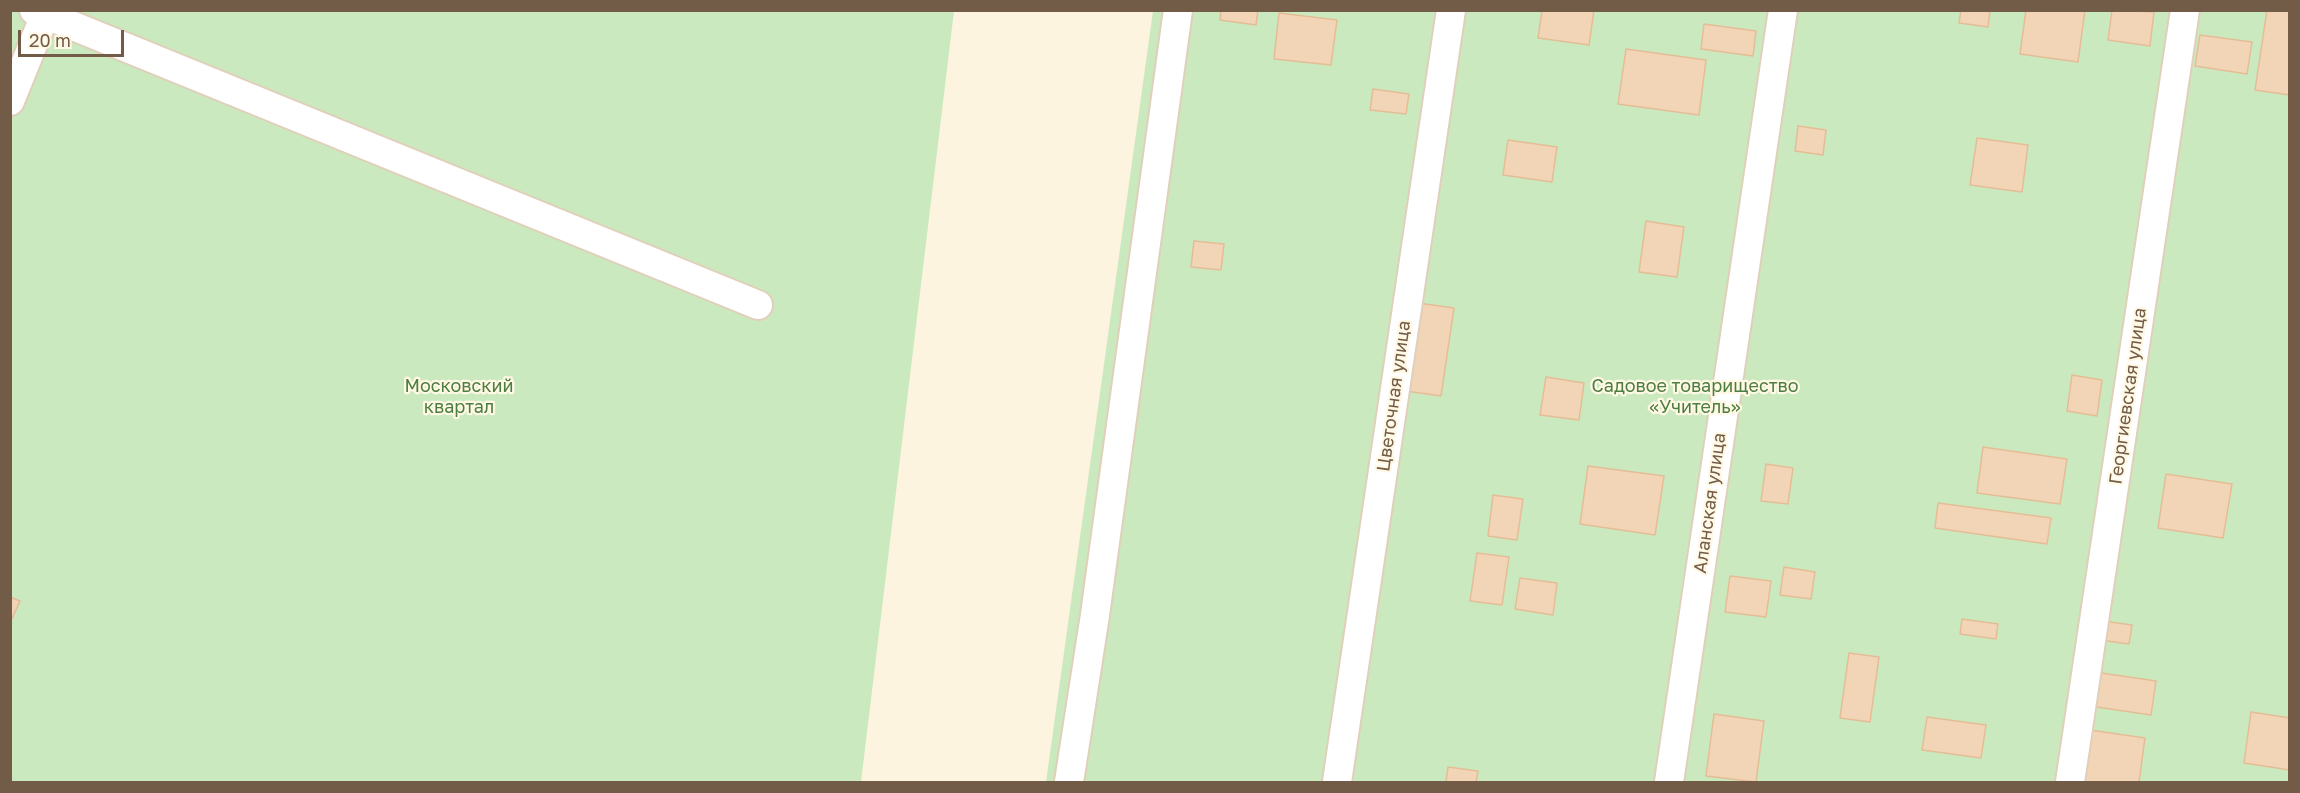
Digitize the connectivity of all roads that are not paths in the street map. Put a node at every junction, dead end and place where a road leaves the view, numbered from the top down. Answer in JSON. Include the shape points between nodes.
{"nodes":[{"id":1,"x":1178,"y":10,"type":"edge"},
{"id":2,"x":1450,"y":10,"type":"edge"},
{"id":3,"x":1783,"y":10,"type":"edge"},
{"id":4,"x":2185,"y":10,"type":"edge"},
{"id":5,"x":42,"y":12,"type":"edge"},
{"id":6,"x":10,"y":101,"type":"edge"},
{"id":7,"x":759,"y":305,"type":"dead end"},
{"id":8,"x":1069,"y":783,"type":"edge"},
{"id":9,"x":1337,"y":783,"type":"edge"},
{"id":10,"x":1669,"y":783,"type":"edge"},
{"id":11,"x":2070,"y":783,"type":"edge"}],
"edges":[{"from":1,"to":8,"type":"street"},
{"from":2,"to":9,"type":"street","name":"Цветочная улица"},
{"from":3,"to":10,"type":"street","name":"Аланская улица"},
{"from":4,"to":11,"type":"street","name":"Георгиевская улица"},
{"from":5,"to":6,"type":"street"},
{"from":5,"to":7,"type":"street"}]}
